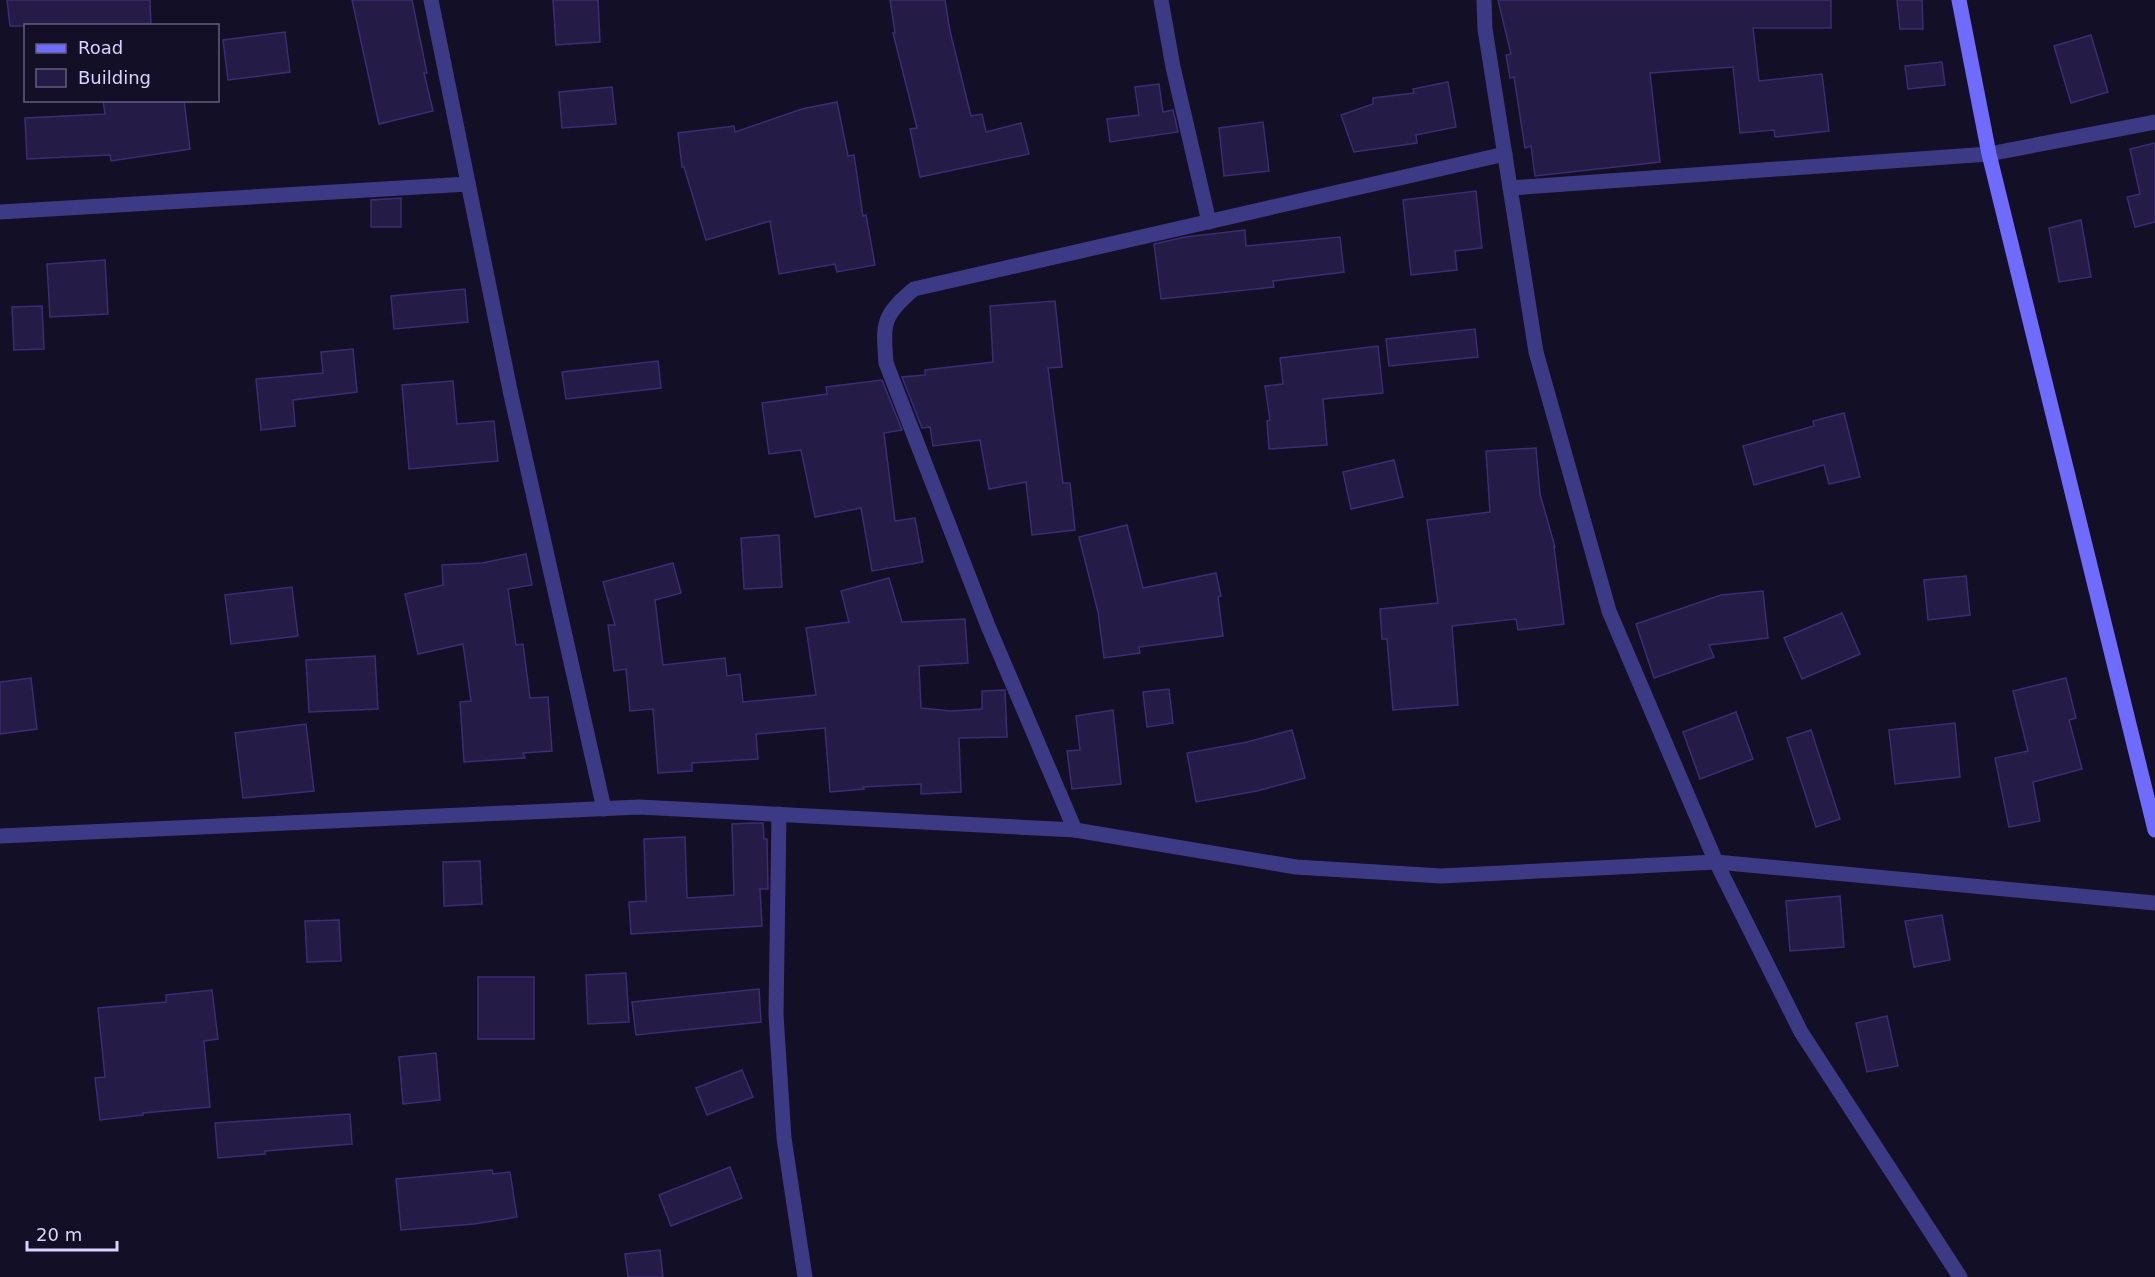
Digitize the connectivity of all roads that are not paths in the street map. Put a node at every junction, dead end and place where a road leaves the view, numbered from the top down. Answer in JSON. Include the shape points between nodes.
{"nodes":[{"id":1,"x":431,"y":0,"type":"edge"},
{"id":2,"x":1161,"y":0,"type":"edge"},
{"id":3,"x":1484,"y":0,"type":"edge"},
{"id":4,"x":1959,"y":0,"type":"edge"},
{"id":5,"x":2155,"y":122,"type":"edge"},
{"id":6,"x":1504,"y":154,"type":"junction"},
{"id":7,"x":1989,"y":154,"type":"junction"},
{"id":8,"x":468,"y":184,"type":"junction"},
{"id":9,"x":1510,"y":188,"type":"junction"},
{"id":10,"x":0,"y":212,"type":"edge"},
{"id":11,"x":1209,"y":222,"type":"junction"},
{"id":12,"x":604,"y":809,"type":"junction"},
{"id":13,"x":779,"y":814,"type":"junction"},
{"id":14,"x":1075,"y":830,"type":"junction"},
{"id":15,"x":2155,"y":830,"type":"edge"},
{"id":16,"x":0,"y":836,"type":"edge"},
{"id":17,"x":1716,"y":862,"type":"junction"},
{"id":18,"x":2155,"y":903,"type":"edge"},
{"id":19,"x":805,"y":1277,"type":"edge"},
{"id":20,"x":1959,"y":1277,"type":"edge"}],
"edges":[{"from":1,"to":8,"type":"street"},
{"from":2,"to":11,"type":"street"},
{"from":3,"to":6,"type":"street"},
{"from":4,"to":7,"type":"street"},
{"from":5,"to":7,"type":"street"},
{"from":6,"to":9,"type":"street"},
{"from":6,"to":11,"type":"street"},
{"from":7,"to":9,"type":"street"},
{"from":7,"to":15,"type":"street"},
{"from":8,"to":10,"type":"street"},
{"from":8,"to":12,"type":"street"},
{"from":9,"to":17,"type":"street","via":[[1536,352],[1609,611]]},
{"from":11,"to":14,"type":"street","via":[[914,289],[892,307],[884,332],[886,363],[917,446],[988,627]]},
{"from":12,"to":13,"type":"street"},
{"from":12,"to":16,"type":"street"},
{"from":13,"to":14,"type":"street"},
{"from":13,"to":19,"type":"street","via":[[777,1026],[784,1138]]},
{"from":14,"to":17,"type":"street","via":[[1296,867],[1441,876]]},
{"from":17,"to":18,"type":"street"},
{"from":17,"to":20,"type":"street","via":[[1801,1032]]}]}
